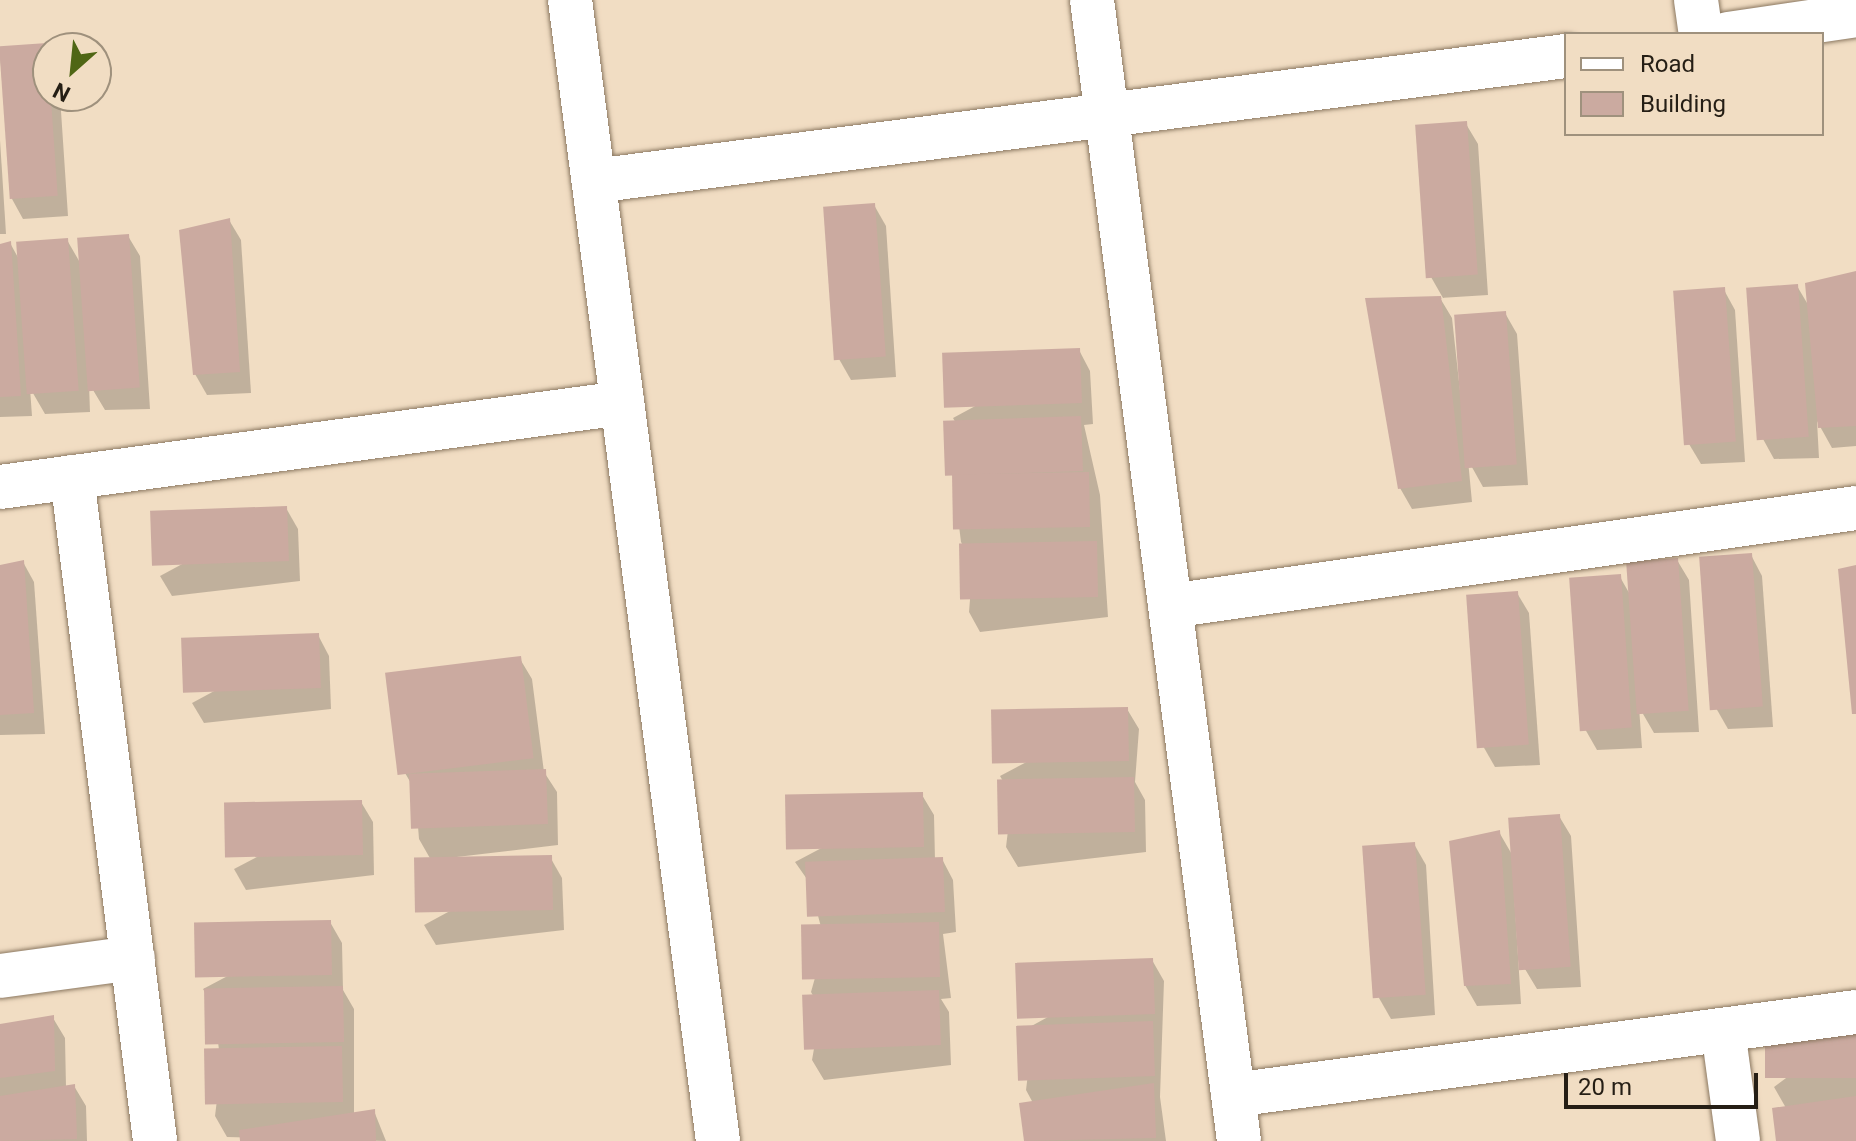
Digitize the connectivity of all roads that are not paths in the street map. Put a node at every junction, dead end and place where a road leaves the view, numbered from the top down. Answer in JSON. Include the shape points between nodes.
{"nodes":[{"id":1,"x":570,"y":0,"type":"edge"},
{"id":2,"x":1092,"y":0,"type":"edge"},
{"id":3,"x":1696,"y":0,"type":"edge"},
{"id":4,"x":1856,"y":15,"type":"edge"},
{"id":5,"x":1701,"y":32,"type":"edge"},
{"id":6,"x":1741,"y":32,"type":"edge"},
{"id":7,"x":1564,"y":56,"type":"edge"},
{"id":8,"x":1107,"y":116,"type":"junction"},
{"id":9,"x":594,"y":181,"type":"junction"},
{"id":10,"x":622,"y":403,"type":"junction"},
{"id":11,"x":72,"y":477,"type":"junction"},
{"id":12,"x":0,"y":487,"type":"edge"},
{"id":13,"x":1856,"y":508,"type":"edge"},
{"id":14,"x":1170,"y":606,"type":"junction"},
{"id":15,"x":133,"y":958,"type":"junction"},
{"id":16,"x":0,"y":976,"type":"edge"},
{"id":17,"x":1856,"y":1012,"type":"edge"},
{"id":18,"x":1723,"y":1030,"type":"junction"},
{"id":19,"x":1233,"y":1095,"type":"junction"},
{"id":20,"x":155,"y":1141,"type":"edge"},
{"id":21,"x":718,"y":1141,"type":"edge"},
{"id":22,"x":1239,"y":1141,"type":"edge"},
{"id":23,"x":1738,"y":1141,"type":"edge"}],
"edges":[{"from":1,"to":9,"type":"street"},
{"from":2,"to":8,"type":"street"},
{"from":3,"to":5,"type":"street"},
{"from":4,"to":6,"type":"street"},
{"from":7,"to":8,"type":"street"},
{"from":8,"to":9,"type":"street"},
{"from":8,"to":14,"type":"street"},
{"from":9,"to":10,"type":"street"},
{"from":10,"to":11,"type":"street"},
{"from":10,"to":21,"type":"street"},
{"from":11,"to":12,"type":"street"},
{"from":11,"to":15,"type":"street"},
{"from":13,"to":14,"type":"street"},
{"from":14,"to":19,"type":"street"},
{"from":15,"to":16,"type":"street"},
{"from":15,"to":20,"type":"street"},
{"from":17,"to":18,"type":"street"},
{"from":18,"to":19,"type":"street"},
{"from":18,"to":23,"type":"street"},
{"from":19,"to":22,"type":"street"}]}
